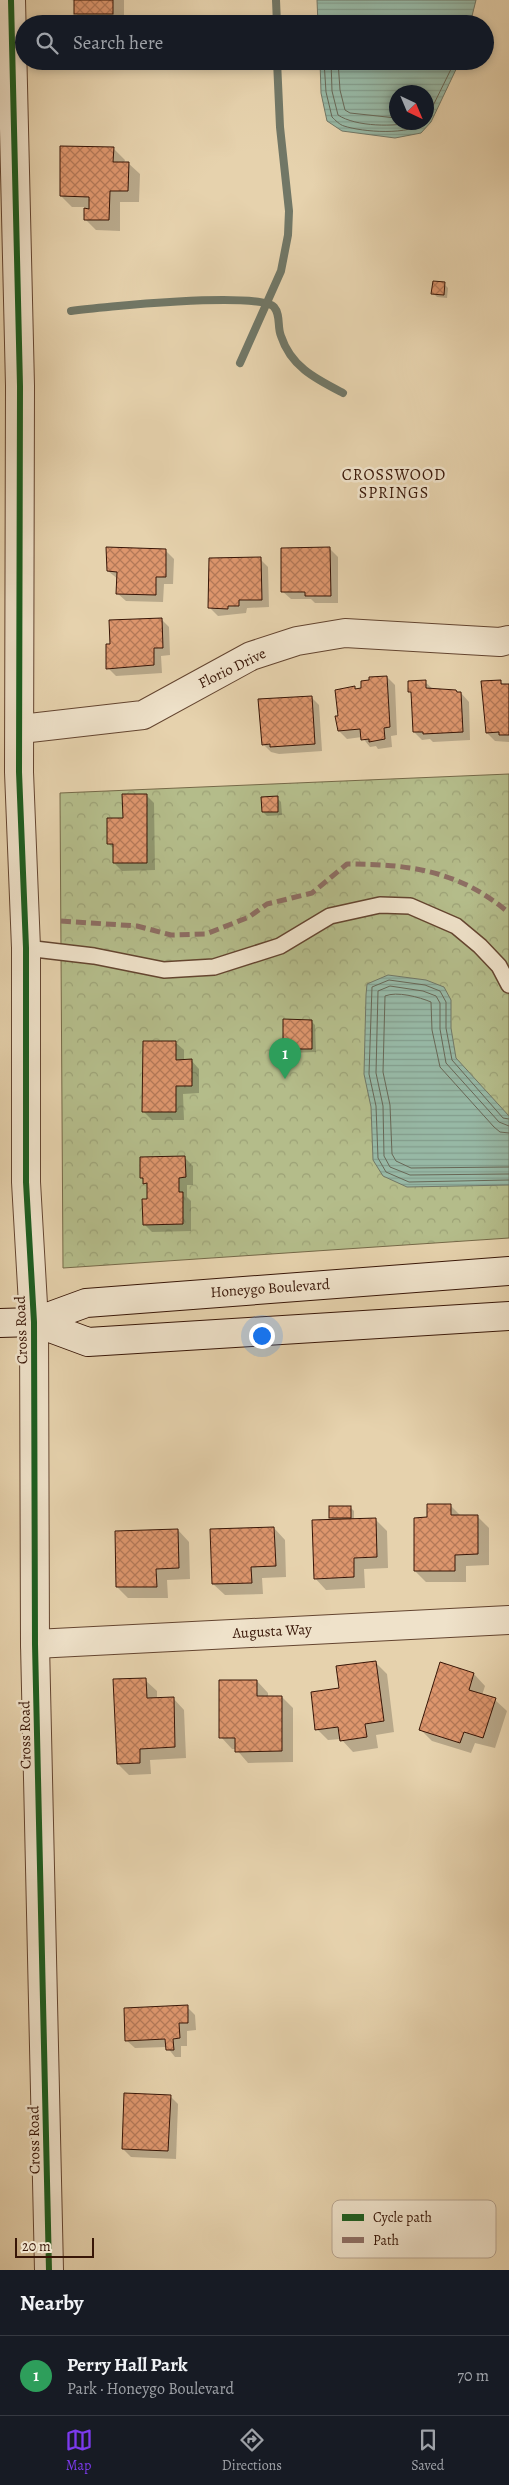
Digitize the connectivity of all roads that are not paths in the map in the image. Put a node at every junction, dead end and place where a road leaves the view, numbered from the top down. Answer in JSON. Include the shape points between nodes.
{"nodes":[{"id":1,"x":11,"y":0,"type":"edge"},
{"id":2,"x":509,"y":640,"type":"edge"},
{"id":3,"x":21,"y":729,"type":"junction"},
{"id":4,"x":26,"y":948,"type":"junction"},
{"id":5,"x":509,"y":985,"type":"edge"},
{"id":6,"x":509,"y":1270,"type":"edge"},
{"id":7,"x":509,"y":1316,"type":"edge"},
{"id":8,"x":34,"y":1322,"type":"junction"},
{"id":9,"x":0,"y":1323,"type":"edge"},
{"id":10,"x":509,"y":1620,"type":"edge"},
{"id":11,"x":35,"y":1644,"type":"junction"},
{"id":12,"x":49,"y":2270,"type":"edge"}],
"edges":[{"from":1,"to":3,"type":"street","name":"Cross Road","via":[[20,386]]},
{"from":2,"to":3,"type":"street","name":"Florio Drive","via":[[346,633],[297,641],[251,656],[143,714]]},
{"from":3,"to":4,"type":"street","name":"Cross Road","via":[[19,772]]},
{"from":4,"to":5,"type":"lane","via":[[94,956],[164,970],[214,967],[280,946],[330,916],[380,905],[410,906],[456,926],[499,966]]},
{"from":4,"to":8,"type":"street","name":"Cross Road","via":[[26,1189]]},
{"from":6,"to":8,"type":"street","name":"Honeygo Boulevard","via":[[86,1302]]},
{"from":7,"to":8,"type":"street","name":"Honeygo Boulevard","via":[[88,1342]]},
{"from":8,"to":9,"type":"street","name":"Honeygo Boulevard"},
{"from":8,"to":11,"type":"street","name":"Cross Road"},
{"from":10,"to":11,"type":"street","name":"Augusta Way"},
{"from":11,"to":12,"type":"street","name":"Cross Road"}]}
